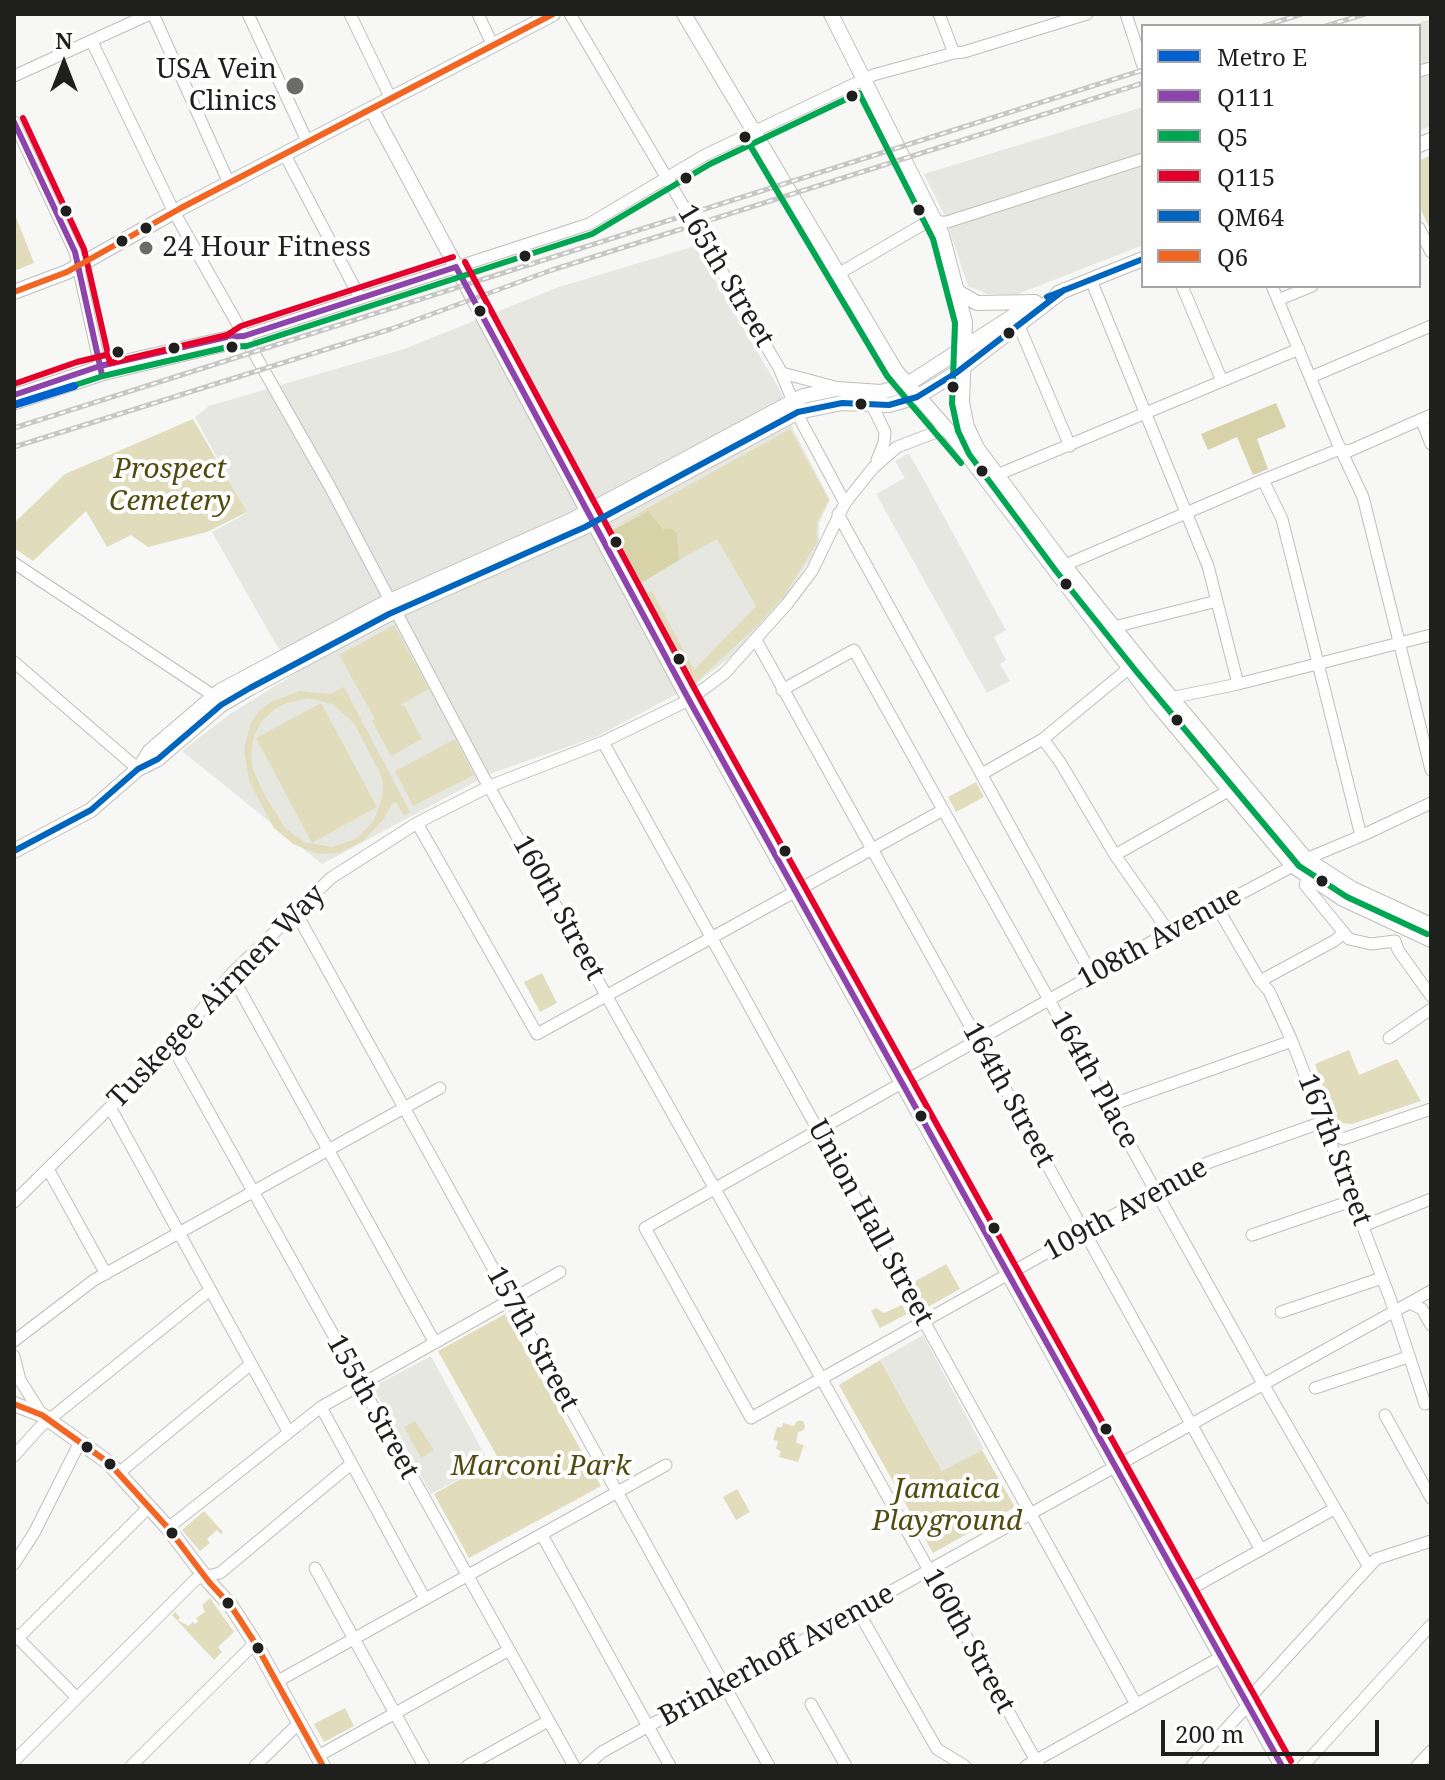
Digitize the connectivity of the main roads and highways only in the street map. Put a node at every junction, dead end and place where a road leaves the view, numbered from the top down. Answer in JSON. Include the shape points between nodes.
{"nodes":[{"id":1,"x":553,"y":14,"type":"edge"},
{"id":2,"x":684,"y":14,"type":"edge"},
{"id":3,"x":831,"y":14,"type":"edge"},
{"id":4,"x":372,"y":110,"type":"junction"},
{"id":5,"x":1141,"y":260,"type":"edge"},
{"id":6,"x":1064,"y":290,"type":"junction"},
{"id":7,"x":14,"y":292,"type":"edge"},
{"id":8,"x":958,"y":292,"type":"junction"},
{"id":9,"x":1035,"y":302,"type":"junction"},
{"id":10,"x":966,"y":348,"type":"junction"},
{"id":11,"x":964,"y":367,"type":"junction"},
{"id":12,"x":906,"y":385,"type":"junction"},
{"id":13,"x":917,"y":397,"type":"junction"},
{"id":14,"x":796,"y":406,"type":"junction"},
{"id":15,"x":591,"y":517,"type":"junction"},
{"id":16,"x":1059,"y":568,"type":"junction"},
{"id":17,"x":1134,"y":665,"type":"junction"},
{"id":18,"x":14,"y":851,"type":"edge"},
{"id":19,"x":1299,"y":862,"type":"junction"},
{"id":20,"x":1431,"y":925,"type":"edge"},
{"id":21,"x":1431,"y":940,"type":"edge"},
{"id":22,"x":14,"y":1404,"type":"edge"},
{"id":23,"x":320,"y":1761,"type":"edge"},
{"id":24,"x":1282,"y":1766,"type":"edge"}],
"edges":[{"from":1,"to":4,"type":"main road"},
{"from":2,"to":12,"type":"main road"},
{"from":3,"to":8,"type":"main road","via":[[937,222]]},
{"from":4,"to":7,"type":"main road","via":[[67,272]]},
{"from":4,"to":15,"type":"main road"},
{"from":5,"to":6,"type":"main road"},
{"from":6,"to":9,"type":"main road"},
{"from":6,"to":11,"type":"main road"},
{"from":8,"to":9,"type":"main road","via":[[980,303]]},
{"from":8,"to":10,"type":"main road"},
{"from":9,"to":10,"type":"main road"},
{"from":10,"to":11,"type":"main road"},
{"from":10,"to":12,"type":"main road"},
{"from":11,"to":13,"type":"main road"},
{"from":11,"to":16,"type":"main road","via":[[962,402],[975,444]]},
{"from":12,"to":13,"type":"main road"},
{"from":12,"to":14,"type":"main road","via":[[875,392],[816,392]]},
{"from":13,"to":14,"type":"main road","via":[[900,404]]},
{"from":13,"to":16,"type":"main road"},
{"from":14,"to":15,"type":"main road"},
{"from":15,"to":18,"type":"main road","via":[[241,679],[158,759],[138,769],[91,810]]},
{"from":15,"to":24,"type":"main road"},
{"from":16,"to":17,"type":"main road"},
{"from":16,"to":17,"type":"main road","via":[[1114,627]]},
{"from":17,"to":19,"type":"main road","via":[[1170,698]]},
{"from":17,"to":19,"type":"main road","via":[[1228,791]]},
{"from":19,"to":20,"type":"main road"},
{"from":19,"to":21,"type":"main road","via":[[1308,876],[1343,899]]},
{"from":22,"to":23,"type":"main road","via":[[46,1418],[120,1472],[231,1606]]}]}
